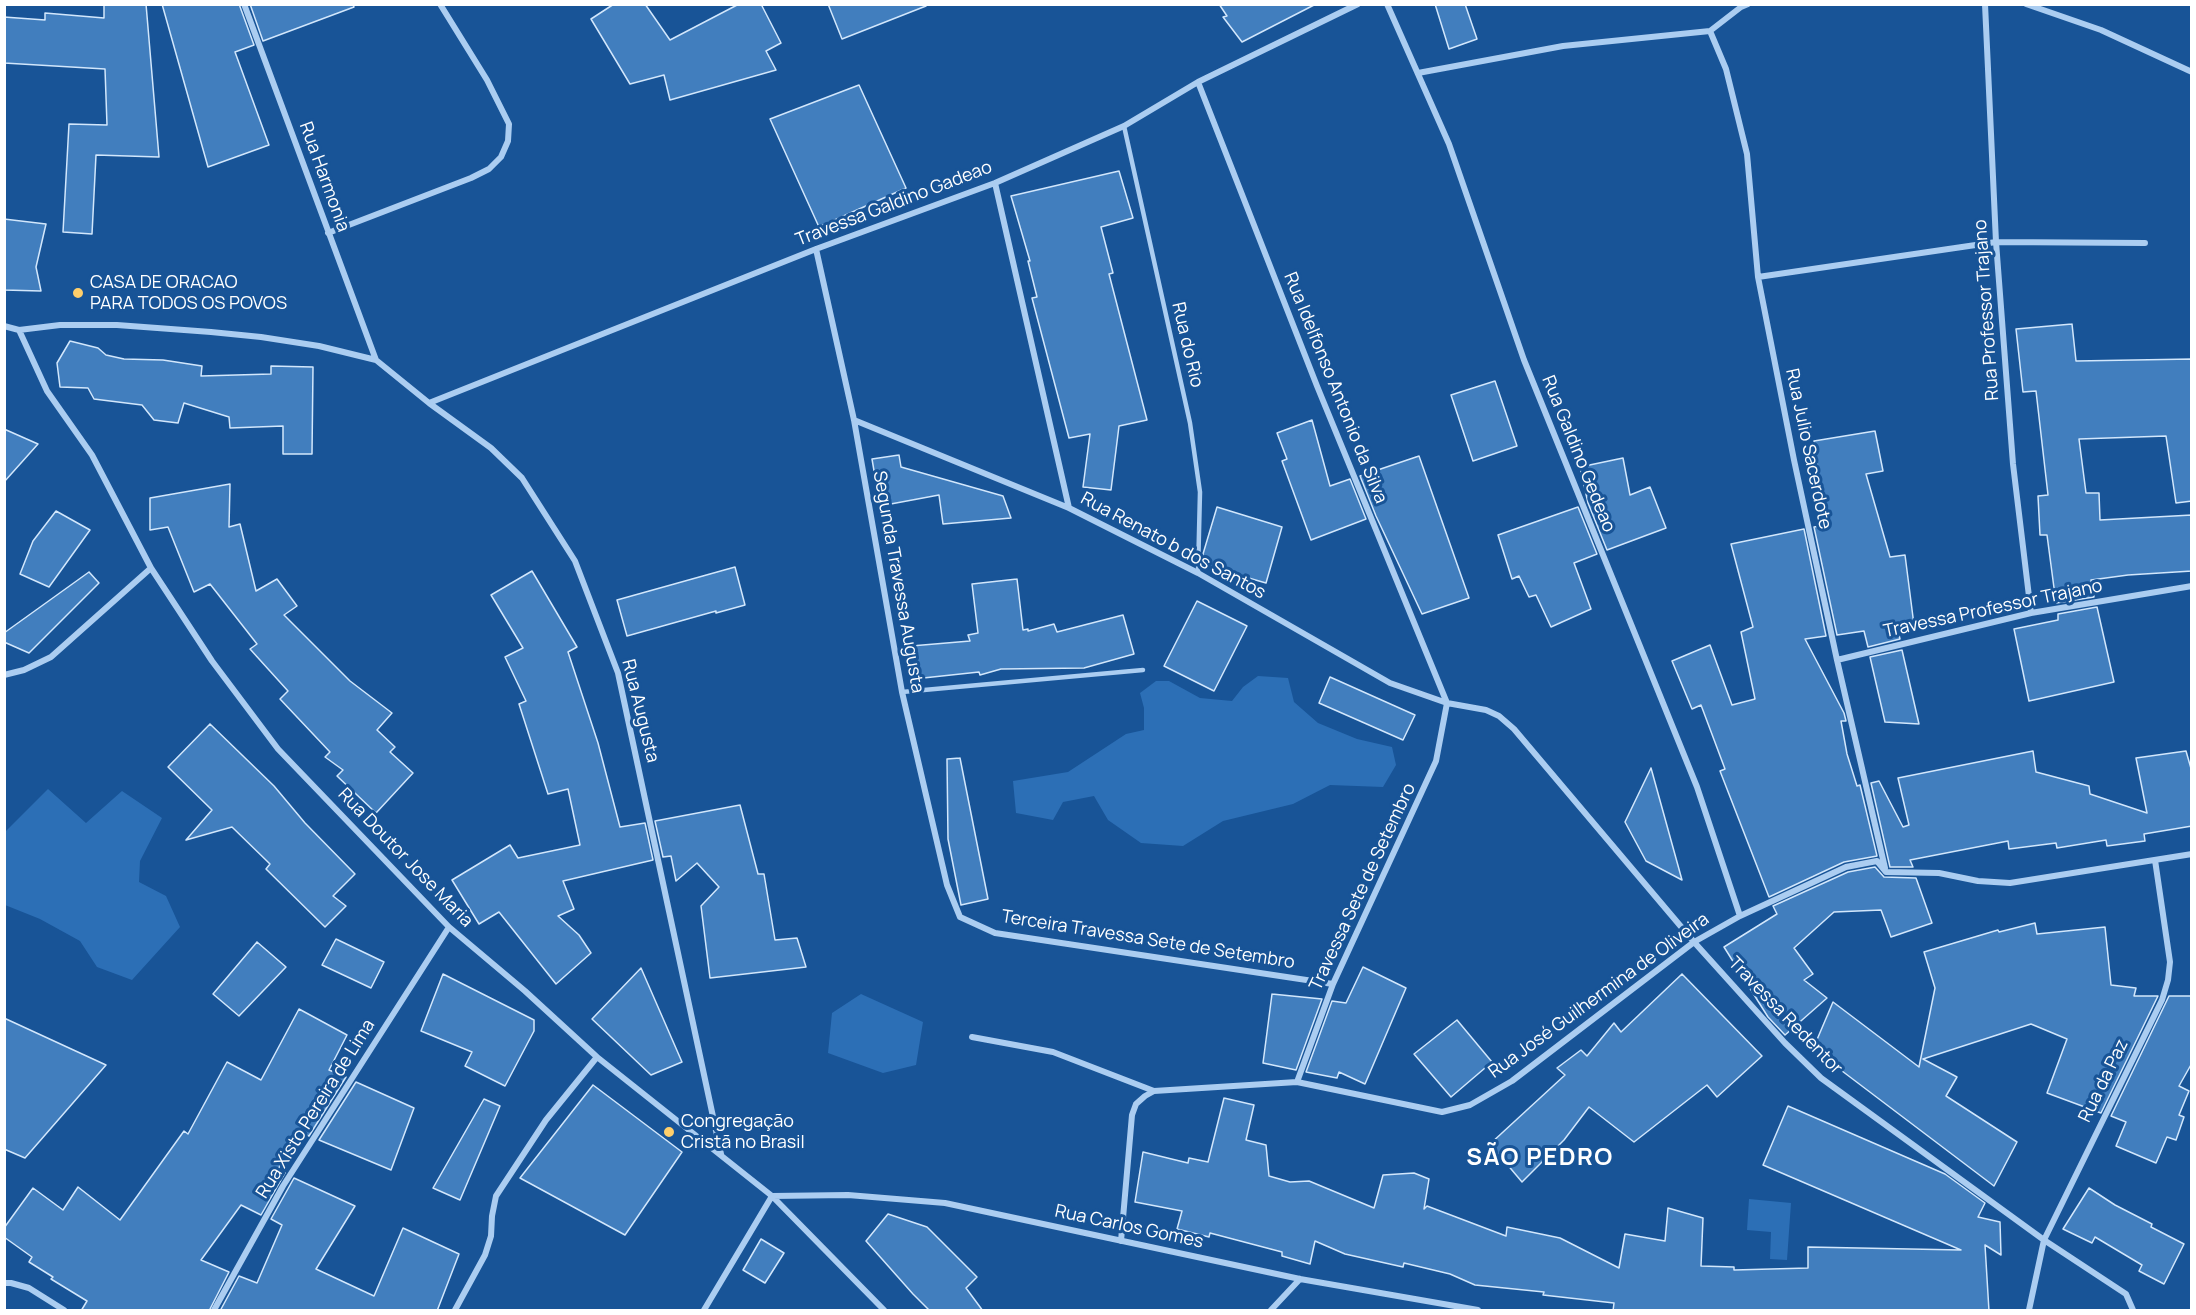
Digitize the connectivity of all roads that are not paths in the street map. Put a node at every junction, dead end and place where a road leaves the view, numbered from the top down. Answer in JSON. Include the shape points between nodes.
{"nodes":[{"id":1,"x":244,"y":4,"type":"edge"},
{"id":2,"x":440,"y":4,"type":"edge"},
{"id":3,"x":1358,"y":4,"type":"edge"},
{"id":4,"x":1387,"y":4,"type":"edge"},
{"id":5,"x":1748,"y":4,"type":"edge"},
{"id":6,"x":1985,"y":4,"type":"edge"},
{"id":7,"x":2026,"y":4,"type":"edge"},
{"id":8,"x":1710,"y":31,"type":"junction"},
{"id":9,"x":2192,"y":72,"type":"edge"},
{"id":10,"x":1418,"y":73,"type":"junction"},
{"id":11,"x":1198,"y":82,"type":"junction"},
{"id":12,"x":1124,"y":126,"type":"junction"},
{"id":13,"x":995,"y":183,"type":"junction"},
{"id":14,"x":328,"y":233,"type":"junction"},
{"id":15,"x":1996,"y":242,"type":"junction"},
{"id":16,"x":2145,"y":243,"type":"dead end"},
{"id":17,"x":816,"y":249,"type":"junction"},
{"id":18,"x":1758,"y":277,"type":"junction"},
{"id":19,"x":4,"y":326,"type":"edge"},
{"id":20,"x":18,"y":330,"type":"junction"},
{"id":21,"x":376,"y":360,"type":"junction"},
{"id":22,"x":429,"y":403,"type":"junction"},
{"id":23,"x":854,"y":420,"type":"junction"},
{"id":24,"x":1069,"y":508,"type":"junction"},
{"id":25,"x":151,"y":568,"type":"junction"},
{"id":26,"x":1198,"y":573,"type":"junction"},
{"id":27,"x":2192,"y":586,"type":"edge"},
{"id":28,"x":2031,"y":613,"type":"junction"},
{"id":29,"x":1837,"y":660,"type":"junction"},
{"id":30,"x":1143,"y":670,"type":"dead end"},
{"id":31,"x":4,"y":675,"type":"edge"},
{"id":32,"x":902,"y":692,"type":"junction"},
{"id":33,"x":1447,"y":703,"type":"junction"},
{"id":34,"x":1472,"y":707,"type":"joint"},
{"id":35,"x":2192,"y":854,"type":"edge"},
{"id":36,"x":2155,"y":860,"type":"junction"},
{"id":37,"x":1886,"y":872,"type":"junction"},
{"id":38,"x":1740,"y":916,"type":"junction"},
{"id":39,"x":960,"y":917,"type":"joint"},
{"id":40,"x":449,"y":927,"type":"junction"},
{"id":41,"x":1694,"y":942,"type":"junction"},
{"id":42,"x":1333,"y":984,"type":"junction"},
{"id":43,"x":972,"y":1037,"type":"dead end"},
{"id":44,"x":597,"y":1057,"type":"junction"},
{"id":45,"x":1297,"y":1082,"type":"junction"},
{"id":46,"x":1154,"y":1091,"type":"junction"},
{"id":47,"x":721,"y":1154,"type":"junction"},
{"id":48,"x":772,"y":1196,"type":"junction"},
{"id":49,"x":2044,"y":1240,"type":"junction"},
{"id":50,"x":1121,"y":1241,"type":"junction"},
{"id":51,"x":1300,"y":1279,"type":"junction"},
{"id":52,"x":4,"y":1283,"type":"edge"},
{"id":53,"x":64,"y":1311,"type":"edge"},
{"id":54,"x":214,"y":1311,"type":"edge"},
{"id":55,"x":455,"y":1311,"type":"edge"},
{"id":56,"x":704,"y":1311,"type":"edge"},
{"id":57,"x":884,"y":1311,"type":"edge"},
{"id":58,"x":1271,"y":1311,"type":"edge"},
{"id":59,"x":1478,"y":1311,"type":"edge"},
{"id":60,"x":2029,"y":1311,"type":"edge"},
{"id":61,"x":2133,"y":1311,"type":"edge"}],
"edges":[{"from":1,"to":14,"type":"street","name":"Rua Harmonia"},
{"from":2,"to":14,"type":"street","via":[[487,80],[508,124],[508,141],[501,157],[471,178]]},
{"from":3,"to":11,"type":"street","name":"Travessa Galdino Gadeao"},
{"from":4,"to":10,"type":"street","name":"Rua Galdino Gedeao"},
{"from":5,"to":8,"type":"street"},
{"from":6,"to":15,"type":"street","name":"Rua Professor Trajano"},
{"from":7,"to":9,"type":"street","via":[[2101,30]]},
{"from":8,"to":10,"type":"street","via":[[1563,46]]},
{"from":8,"to":18,"type":"street","name":"Rua Julio Sacerdote","via":[[1726,69],[1746,154]]},
{"from":10,"to":38,"type":"street","name":"Rua Galdino Gedeao","via":[[1449,144],[1524,360],[1697,788]]},
{"from":11,"to":12,"type":"street","name":"Travessa Galdino Gadeao"},
{"from":11,"to":33,"type":"street","name":"Rua Idelfonso Antonio da Silva"},
{"from":12,"to":13,"type":"street","name":"Travessa Galdino Gadeao"},
{"from":12,"to":26,"type":"lane","name":"Rua do Rio","via":[[1199,477]]},
{"from":13,"to":17,"type":"street","name":"Travessa Galdino Gadeao"},
{"from":13,"to":24,"type":"street"},
{"from":14,"to":21,"type":"street","name":"Rua Harmonia"},
{"from":15,"to":16,"type":"street"},
{"from":15,"to":18,"type":"street"},
{"from":15,"to":28,"type":"street","name":"Rua Professor Trajano","via":[[2013,464]]},
{"from":17,"to":22,"type":"street","name":"Travessa Galdino Gadeao"},
{"from":17,"to":23,"type":"street","name":"Segunda Travessa Augusta"},
{"from":18,"to":29,"type":"street","name":"Rua Julio Sacerdote"},
{"from":19,"to":20,"type":"street"},
{"from":20,"to":21,"type":"street","via":[[117,325],[211,332],[319,346]]},
{"from":20,"to":25,"type":"street","name":"Rua Doutor Jose Maria","via":[[47,391],[92,455]]},
{"from":21,"to":22,"type":"street","name":"Rua Augusta"},
{"from":22,"to":47,"type":"street","name":"Rua Augusta","via":[[491,448],[522,478],[575,561],[618,673]]},
{"from":23,"to":24,"type":"street","name":"Rua Renato b dos Santos"},
{"from":23,"to":32,"type":"street","name":"Segunda Travessa Augusta"},
{"from":24,"to":26,"type":"street","name":"Rua Renato b dos Santos"},
{"from":25,"to":31,"type":"street","via":[[51,657]]},
{"from":25,"to":40,"type":"street","name":"Rua Doutor Jose Maria","via":[[212,661],[278,749]]},
{"from":26,"to":33,"type":"street","name":"Rua Renato b dos Santos","via":[[1390,683]]},
{"from":27,"to":28,"type":"street","name":"Travessa Professor Trajano"},
{"from":28,"to":29,"type":"street","name":"Travessa Professor Trajano"},
{"from":29,"to":37,"type":"street","name":"Rua Julio Sacerdote"},
{"from":30,"to":32,"type":"lane"},
{"from":32,"to":39,"type":"street","name":"Segunda Travessa Augusta","via":[[947,885]]},
{"from":33,"to":34,"type":"street","name":"Rua Renato b dos Santos"},
{"from":33,"to":42,"type":"street","name":"Travessa Sete de Setembro","via":[[1436,761]]},
{"from":34,"to":41,"type":"street","name":"Travessa Redentor","via":[[1499,716],[1514,729]]},
{"from":35,"to":36,"type":"street","name":"Rua José Guilhermina de Oliveira"},
{"from":36,"to":37,"type":"street","name":"Rua José Guilhermina de Oliveira","via":[[2010,883],[1938,873]]},
{"from":36,"to":49,"type":"street","name":"Rua da Paz","via":[[2170,962],[2168,981]]},
{"from":37,"to":38,"type":"street","name":"Rua José Guilhermina de Oliveira","via":[[1877,861],[1846,867]]},
{"from":38,"to":41,"type":"street","name":"Rua José Guilhermina de Oliveira"},
{"from":39,"to":42,"type":"street","name":"Terceira Travessa Sete de Setembro","via":[[995,933]]},
{"from":40,"to":44,"type":"street","name":"Rua Doutor Jose Maria"},
{"from":40,"to":54,"type":"street","name":"Rua Xisto Pereira de Lima","via":[[283,1186]]},
{"from":41,"to":45,"type":"street","name":"Rua José Guilhermina de Oliveira","via":[[1512,1081],[1470,1105],[1442,1112]]},
{"from":41,"to":49,"type":"street","name":"Travessa Redentor","via":[[1821,1078]]},
{"from":42,"to":45,"type":"street","name":"Travessa Sete de Setembro"},
{"from":43,"to":46,"type":"street","via":[[1053,1052]]},
{"from":44,"to":47,"type":"street","name":"Rua Doutor Jose Maria"},
{"from":44,"to":55,"type":"street","via":[[546,1120],[496,1196],[485,1256]]},
{"from":45,"to":46,"type":"street","name":"Rua José Guilhermina de Oliveira"},
{"from":46,"to":50,"type":"street","via":[[1136,1104],[1132,1114]]},
{"from":47,"to":48,"type":"street","name":"Rua Doutor Jose Maria"},
{"from":48,"to":50,"type":"street","name":"Rua Carlos Gomes","via":[[848,1195],[945,1203]]},
{"from":48,"to":56,"type":"street"},
{"from":48,"to":57,"type":"street","name":"Rua Doutor Jose Maria"},
{"from":49,"to":60,"type":"street","name":"Rua da Paz"},
{"from":49,"to":61,"type":"street","name":"Travessa Redentor","via":[[2126,1294]]},
{"from":50,"to":51,"type":"street","name":"Rua Carlos Gomes"},
{"from":51,"to":58,"type":"street"},
{"from":51,"to":59,"type":"street","name":"Rua Carlos Gomes"},
{"from":52,"to":53,"type":"street","via":[[29,1288]]}]}
